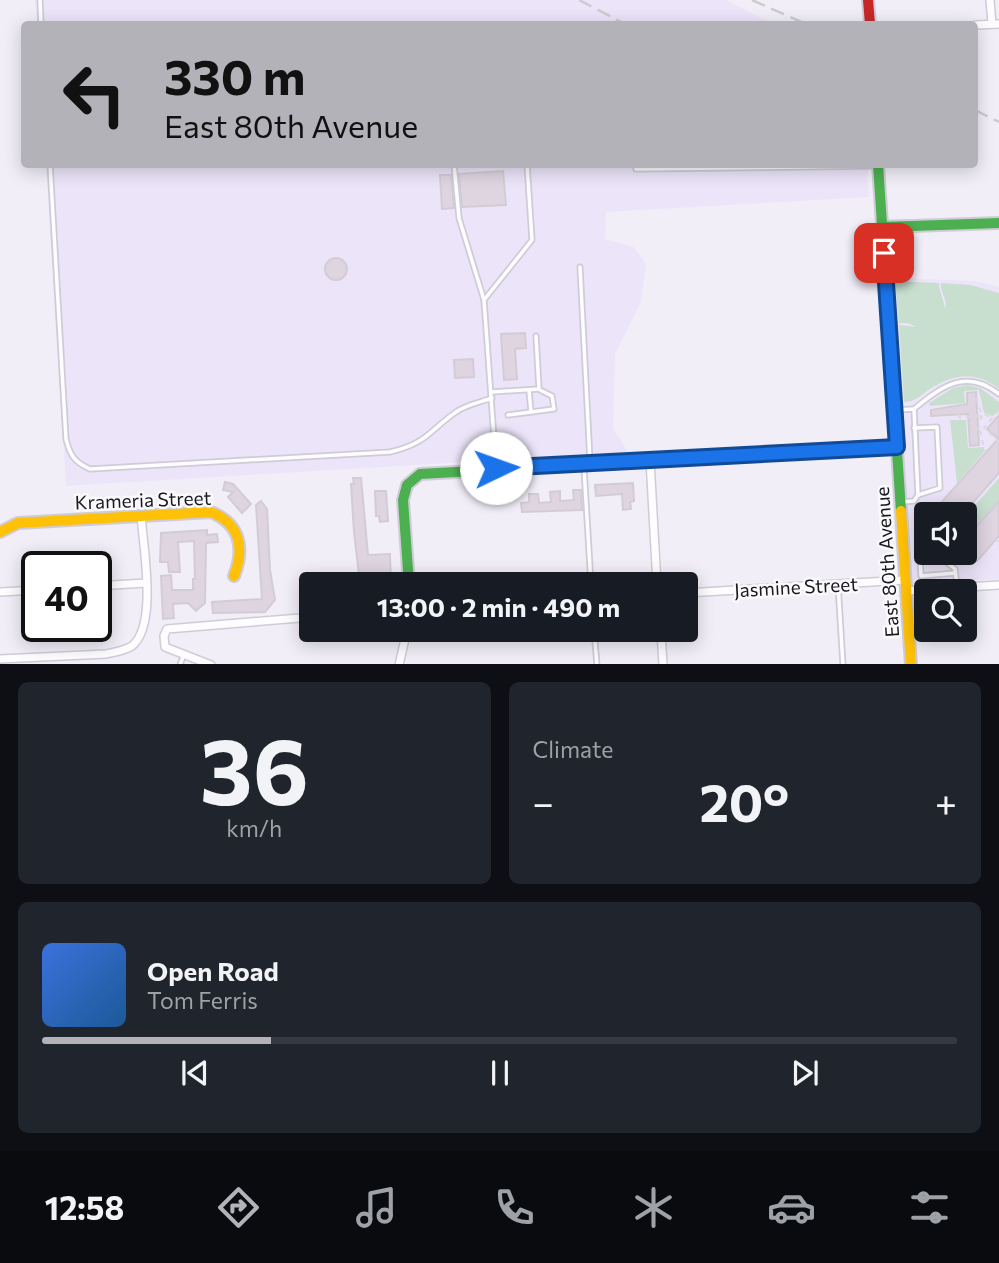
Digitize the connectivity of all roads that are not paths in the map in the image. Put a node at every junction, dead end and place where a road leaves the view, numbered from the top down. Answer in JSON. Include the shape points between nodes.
{"nodes":[{"id":1,"x":40,"y":0,"type":"edge"},
{"id":2,"x":868,"y":0,"type":"edge"},
{"id":3,"x":990,"y":0,"type":"edge"},
{"id":4,"x":41,"y":21,"type":"edge"},
{"id":5,"x":870,"y":21,"type":"edge"},
{"id":6,"x":995,"y":24,"type":"edge"},
{"id":7,"x":50,"y":168,"type":"edge"},
{"id":8,"x":454,"y":168,"type":"edge"},
{"id":9,"x":527,"y":168,"type":"edge"},
{"id":10,"x":662,"y":168,"type":"edge"},
{"id":11,"x":878,"y":168,"type":"edge"},
{"id":12,"x":636,"y":169,"type":"dead end"},
{"id":13,"x":999,"y":223,"type":"edge"},
{"id":14,"x":883,"y":227,"type":"junction"},
{"id":15,"x":580,"y":267,"type":"dead end"},
{"id":16,"x":484,"y":300,"type":"junction"},
{"id":17,"x":536,"y":336,"type":"dead end"},
{"id":18,"x":539,"y":389,"type":"junction"},
{"id":19,"x":529,"y":390,"type":"junction"},
{"id":20,"x":492,"y":392,"type":"junction"},
{"id":21,"x":999,"y":394,"type":"edge"},
{"id":22,"x":492,"y":398,"type":"junction"},
{"id":23,"x":895,"y":410,"type":"junction"},
{"id":24,"x":914,"y":410,"type":"junction"},
{"id":25,"x":531,"y":412,"type":"junction"},
{"id":26,"x":508,"y":415,"type":"dead end"},
{"id":27,"x":914,"y":428,"type":"junction"},
{"id":28,"x":897,"y":447,"type":"junction"},
{"id":29,"x":650,"y":460,"type":"junction"},
{"id":30,"x":587,"y":463,"type":"junction"},
{"id":31,"x":496,"y":468,"type":"junction"},
{"id":32,"x":918,"y":495,"type":"junction"},
{"id":33,"x":901,"y":502,"type":"junction"},
{"id":34,"x":141,"y":515,"type":"junction"},
{"id":35,"x":0,"y":532,"type":"edge"},
{"id":36,"x":920,"y":565,"type":"edge"},
{"id":37,"x":950,"y":565,"type":"edge"},
{"id":38,"x":408,"y":572,"type":"edge"},
{"id":39,"x":592,"y":572,"type":"edge"},
{"id":40,"x":656,"y":572,"type":"edge"},
{"id":41,"x":955,"y":573,"type":"junction"},
{"id":42,"x":234,"y":576,"type":"dead end"},
{"id":43,"x":956,"y":579,"type":"edge"},
{"id":44,"x":146,"y":583,"type":"junction"},
{"id":45,"x":838,"y":584,"type":"junction"},
{"id":46,"x":112,"y":585,"type":"edge"},
{"id":47,"x":906,"y":585,"type":"junction"},
{"id":48,"x":914,"y":585,"type":"edge"},
{"id":49,"x":999,"y":585,"type":"edge"},
{"id":50,"x":977,"y":587,"type":"edge"},
{"id":51,"x":21,"y":591,"type":"edge"},
{"id":52,"x":0,"y":592,"type":"edge"},
{"id":53,"x":698,"y":592,"type":"edge"},
{"id":54,"x":299,"y":618,"type":"edge"},
{"id":55,"x":404,"y":642,"type":"edge"},
{"id":56,"x":595,"y":642,"type":"edge"},
{"id":57,"x":662,"y":642,"type":"edge"},
{"id":58,"x":184,"y":654,"type":"junction"},
{"id":59,"x":0,"y":659,"type":"edge"},
{"id":60,"x":180,"y":664,"type":"edge"},
{"id":61,"x":211,"y":664,"type":"edge"},
{"id":62,"x":399,"y":664,"type":"edge"},
{"id":63,"x":597,"y":664,"type":"edge"},
{"id":64,"x":663,"y":664,"type":"edge"},
{"id":65,"x":843,"y":664,"type":"edge"},
{"id":66,"x":911,"y":664,"type":"edge"}],
"edges":[{"from":1,"to":4,"type":"lane"},
{"from":2,"to":5,"type":"street"},
{"from":3,"to":6,"type":"street"},
{"from":7,"to":22,"type":"lane","via":[[66,439],[78,463],[90,468],[390,452],[429,437],[457,410]]},
{"from":8,"to":16,"type":"lane","via":[[459,218]]},
{"from":9,"to":16,"type":"lane","via":[[531,240]]},
{"from":10,"to":12,"type":"lane"},
{"from":11,"to":14,"type":"street","name":"East 80th Avenue"},
{"from":13,"to":14,"type":"street"},
{"from":14,"to":23,"type":"street","name":"East 80th Avenue"},
{"from":15,"to":30,"type":"lane"},
{"from":16,"to":20,"type":"lane"},
{"from":17,"to":18,"type":"lane"},
{"from":18,"to":19,"type":"lane"},
{"from":18,"to":25,"type":"lane","via":[[552,396],[554,409]]},
{"from":19,"to":20,"type":"lane"},
{"from":19,"to":25,"type":"lane"},
{"from":20,"to":22,"type":"lane"},
{"from":21,"to":24,"type":"lane","via":[[972,380],[955,382]]},
{"from":22,"to":31,"type":"lane"},
{"from":23,"to":24,"type":"lane"},
{"from":23,"to":28,"type":"street","name":"East 80th Avenue"},
{"from":24,"to":27,"type":"lane"},
{"from":25,"to":26,"type":"lane"},
{"from":27,"to":32,"type":"lane"},
{"from":27,"to":32,"type":"lane","via":[[937,427],[940,488]]},
{"from":28,"to":29,"type":"street"},
{"from":28,"to":33,"type":"street","name":"East 80th Avenue"},
{"from":29,"to":30,"type":"street"},
{"from":29,"to":40,"type":"street"},
{"from":30,"to":31,"type":"street"},
{"from":30,"to":39,"type":"lane"},
{"from":31,"to":38,"type":"street","via":[[429,472],[407,485],[403,500]]},
{"from":32,"to":33,"type":"lane","via":[[914,501]]},
{"from":33,"to":47,"type":"street","name":"East 80th Avenue"},
{"from":34,"to":35,"type":"street","name":"Krameria Street","via":[[18,523]]},
{"from":34,"to":42,"type":"street","name":"Krameria Street","via":[[211,512],[223,517],[236,529],[241,544]]},
{"from":34,"to":44,"type":"street"},
{"from":36,"to":41,"type":"lane","via":[[921,576]]},
{"from":37,"to":41,"type":"lane"},
{"from":41,"to":43,"type":"lane"},
{"from":44,"to":46,"type":"street"},
{"from":44,"to":59,"type":"street","via":[[144,629],[124,650]]},
{"from":45,"to":47,"type":"street","name":"Jasmine Street"},
{"from":45,"to":53,"type":"street","name":"Jasmine Street"},
{"from":45,"to":65,"type":"lane"},
{"from":47,"to":48,"type":"street","name":"Jasmine Street"},
{"from":47,"to":66,"type":"street","name":"East 80th Avenue"},
{"from":49,"to":50,"type":"street","name":"Jasmine Street"},
{"from":51,"to":52,"type":"street"},
{"from":54,"to":58,"type":"street","via":[[166,629],[165,647]]},
{"from":55,"to":62,"type":"street"},
{"from":56,"to":63,"type":"lane"},
{"from":57,"to":64,"type":"street"},
{"from":58,"to":60,"type":"lane"},
{"from":58,"to":61,"type":"street"}]}
